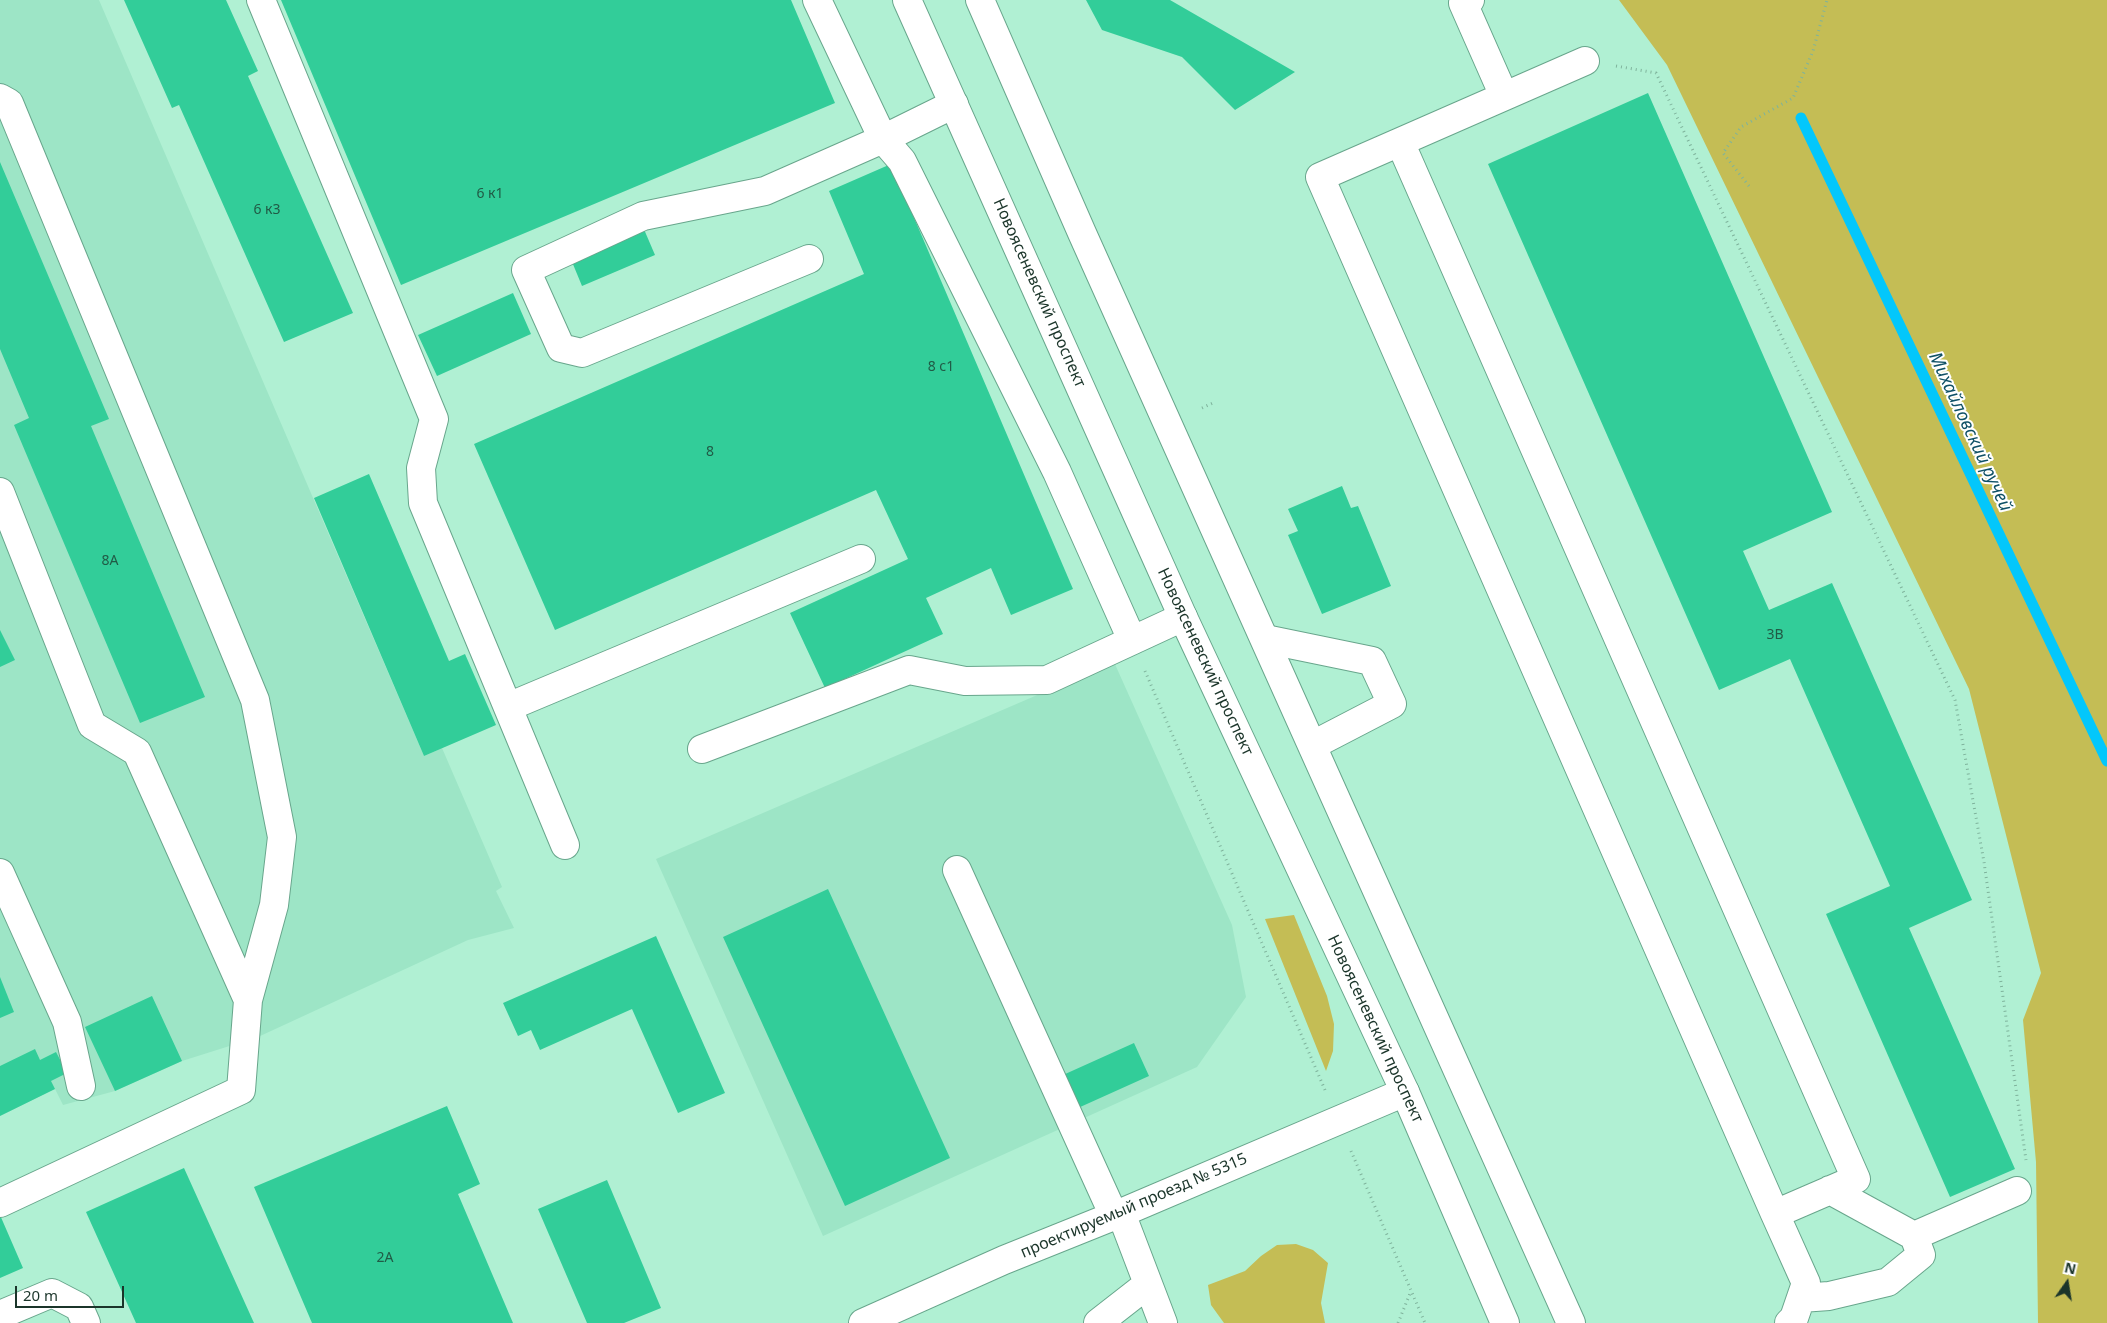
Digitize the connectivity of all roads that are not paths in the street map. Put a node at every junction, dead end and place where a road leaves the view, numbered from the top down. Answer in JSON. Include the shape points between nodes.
{"nodes":[{"id":1,"x":261,"y":0,"type":"edge"},
{"id":2,"x":818,"y":0,"type":"edge"},
{"id":3,"x":907,"y":0,"type":"edge"},
{"id":4,"x":980,"y":0,"type":"edge"},
{"id":5,"x":1470,"y":0,"type":"edge"},
{"id":6,"x":1585,"y":61,"type":"road end"},
{"id":7,"x":1504,"y":96,"type":"junction"},
{"id":8,"x":0,"y":98,"type":"edge"},
{"id":9,"x":954,"y":104,"type":"junction"},
{"id":10,"x":883,"y":139,"type":"junction"},
{"id":11,"x":1400,"y":142,"type":"junction"},
{"id":12,"x":809,"y":259,"type":"dead end"},
{"id":13,"x":0,"y":492,"type":"edge"},
{"id":14,"x":861,"y":558,"type":"dead end"},
{"id":15,"x":1183,"y":617,"type":"junction"},
{"id":16,"x":1265,"y":639,"type":"junction"},
{"id":17,"x":1132,"y":640,"type":"junction"},
{"id":18,"x":508,"y":707,"type":"junction"},
{"id":19,"x":1313,"y":745,"type":"junction"},
{"id":20,"x":702,"y":749,"type":"dead end"},
{"id":21,"x":565,"y":845,"type":"dead end"},
{"id":22,"x":957,"y":870,"type":"dead end"},
{"id":23,"x":0,"y":873,"type":"edge"},
{"id":24,"x":248,"y":1000,"type":"junction"},
{"id":25,"x":81,"y":1086,"type":"dead end"},
{"id":26,"x":1405,"y":1092,"type":"junction"},
{"id":27,"x":1830,"y":1190,"type":"junction"},
{"id":28,"x":2017,"y":1191,"type":"road end"},
{"id":29,"x":0,"y":1203,"type":"edge"},
{"id":30,"x":1117,"y":1214,"type":"junction"},
{"id":31,"x":1775,"y":1214,"type":"junction"},
{"id":32,"x":1914,"y":1236,"type":"junction"},
{"id":33,"x":1148,"y":1284,"type":"junction"},
{"id":34,"x":1801,"y":1298,"type":"junction"},
{"id":35,"x":0,"y":1315,"type":"edge"},
{"id":36,"x":881,"y":1320,"type":"edge"},
{"id":37,"x":86,"y":1323,"type":"edge"},
{"id":38,"x":1098,"y":1323,"type":"edge"},
{"id":39,"x":1163,"y":1323,"type":"edge"},
{"id":40,"x":1505,"y":1323,"type":"edge"},
{"id":41,"x":1571,"y":1323,"type":"edge"},
{"id":42,"x":1789,"y":1323,"type":"edge"}],
"edges":[{"from":1,"to":18,"type":"main road","via":[[434,419],[422,468],[423,503]]},
{"from":2,"to":10,"type":"main road"},
{"from":3,"to":9,"type":"main road","name":"Новоясеневский проспект"},
{"from":4,"to":16,"type":"main road"},
{"from":5,"to":7,"type":"main road","via":[[1463,3]]},
{"from":6,"to":7,"type":"main road"},
{"from":7,"to":11,"type":"main road"},
{"from":8,"to":24,"type":"main road","via":[[9,103],[13,112],[255,700],[282,837],[274,905]]},
{"from":9,"to":10,"type":"main road"},
{"from":9,"to":15,"type":"main road","name":"Новоясеневский проспект"},
{"from":10,"to":12,"type":"main road","via":[[766,191],[642,216],[526,270],[561,348],[582,353]]},
{"from":10,"to":17,"type":"main road","via":[[902,160],[1053,463]]},
{"from":11,"to":27,"type":"main road","via":[[1856,1179]]},
{"from":11,"to":31,"type":"main road","via":[[1320,176]]},
{"from":13,"to":24,"type":"main road","via":[[92,726],[137,752]]},
{"from":14,"to":18,"type":"main road"},
{"from":15,"to":17,"type":"main road"},
{"from":15,"to":26,"type":"main road","name":"Новоясеневский проспект"},
{"from":16,"to":19,"type":"main road"},
{"from":16,"to":19,"type":"main road","via":[[1372,661],[1392,704]]},
{"from":17,"to":20,"type":"main road","via":[[1047,680],[965,681],[909,670]]},
{"from":18,"to":21,"type":"main road"},
{"from":19,"to":41,"type":"main road"},
{"from":22,"to":30,"type":"main road"},
{"from":23,"to":25,"type":"main road","via":[[67,1022]]},
{"from":24,"to":29,"type":"main road","via":[[242,1090]]},
{"from":26,"to":30,"type":"main road","name":"проектируемый проезд № 5315"},
{"from":26,"to":40,"type":"main road","name":"Новоясеневский проспект"},
{"from":27,"to":31,"type":"main road"},
{"from":27,"to":32,"type":"main road"},
{"from":28,"to":32,"type":"main road"},
{"from":30,"to":33,"type":"main road"},
{"from":30,"to":36,"type":"main road","name":"проектируемый проезд № 5315","via":[[1004,1260]]},
{"from":31,"to":34,"type":"main road","via":[[1806,1283]]},
{"from":32,"to":34,"type":"main road","via":[[1921,1255],[1888,1282],[1829,1296]]},
{"from":33,"to":38,"type":"main road"},
{"from":33,"to":39,"type":"main road"},
{"from":34,"to":42,"type":"main road"},
{"from":35,"to":37,"type":"main road","via":[[52,1293],[79,1307]]}]}
